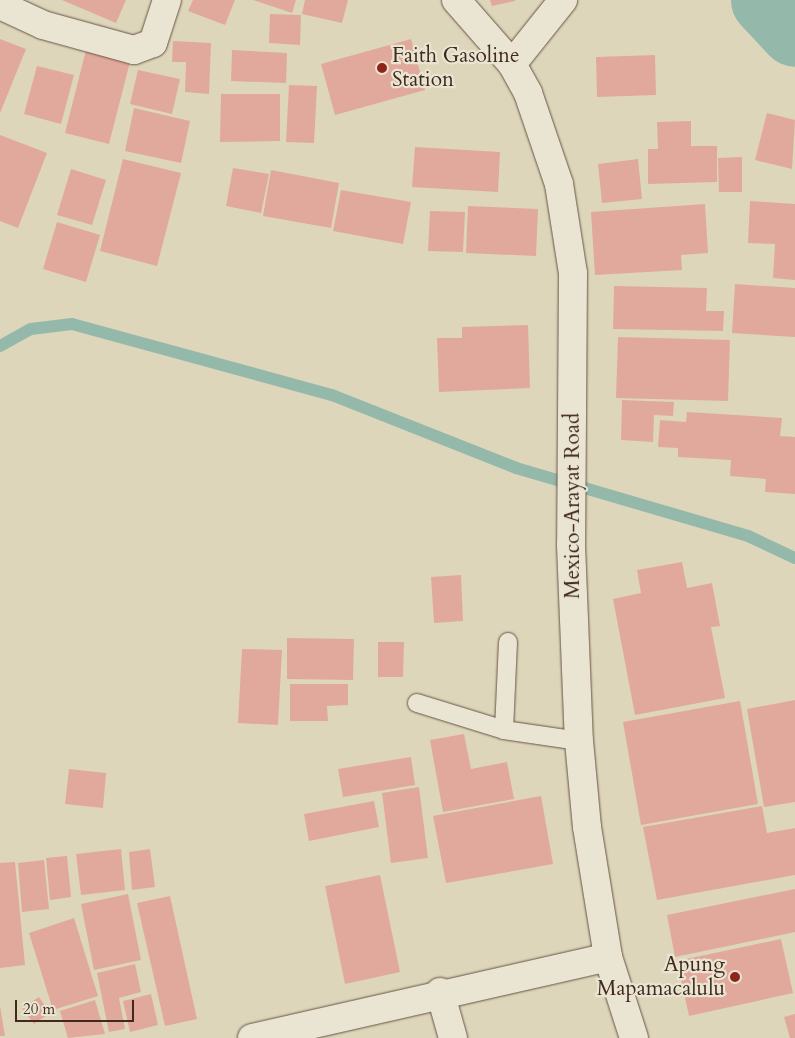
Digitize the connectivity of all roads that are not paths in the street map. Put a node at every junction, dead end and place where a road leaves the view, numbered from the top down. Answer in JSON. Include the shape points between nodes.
{"nodes":[{"id":1,"x":167,"y":0,"type":"edge"},
{"id":2,"x":456,"y":0,"type":"edge"},
{"id":3,"x":557,"y":4,"type":"edge"},
{"id":4,"x":0,"y":5,"type":"edge"},
{"id":5,"x":512,"y":64,"type":"junction"},
{"id":6,"x":508,"y":642,"type":"dead end"},
{"id":7,"x":417,"y":703,"type":"dead end"},
{"id":8,"x":504,"y":730,"type":"junction"},
{"id":9,"x":579,"y":741,"type":"junction"},
{"id":10,"x":608,"y":957,"type":"junction"},
{"id":11,"x":440,"y":992,"type":"junction"},
{"id":12,"x":252,"y":1038,"type":"edge"},
{"id":13,"x":453,"y":1038,"type":"edge"},
{"id":14,"x":634,"y":1038,"type":"edge"}],
"edges":[{"from":1,"to":4,"type":"main road","via":[[153,43],[134,50],[43,25]]},
{"from":2,"to":5,"type":"main road","name":"Mexico-Arayat Road"},
{"from":3,"to":5,"type":"main road"},
{"from":5,"to":9,"type":"main road","name":"Mexico-Arayat Road","via":[[544,130],[559,184],[573,273],[575,430],[571,545]]},
{"from":6,"to":8,"type":"lane"},
{"from":7,"to":8,"type":"lane"},
{"from":8,"to":9,"type":"lane"},
{"from":9,"to":10,"type":"main road","name":"Mexico-Arayat Road","via":[[587,828]]},
{"from":10,"to":11,"type":"main road"},
{"from":10,"to":14,"type":"main road","name":"Mexico-Arayat Road"},
{"from":11,"to":12,"type":"main road"},
{"from":11,"to":13,"type":"main road"}]}
